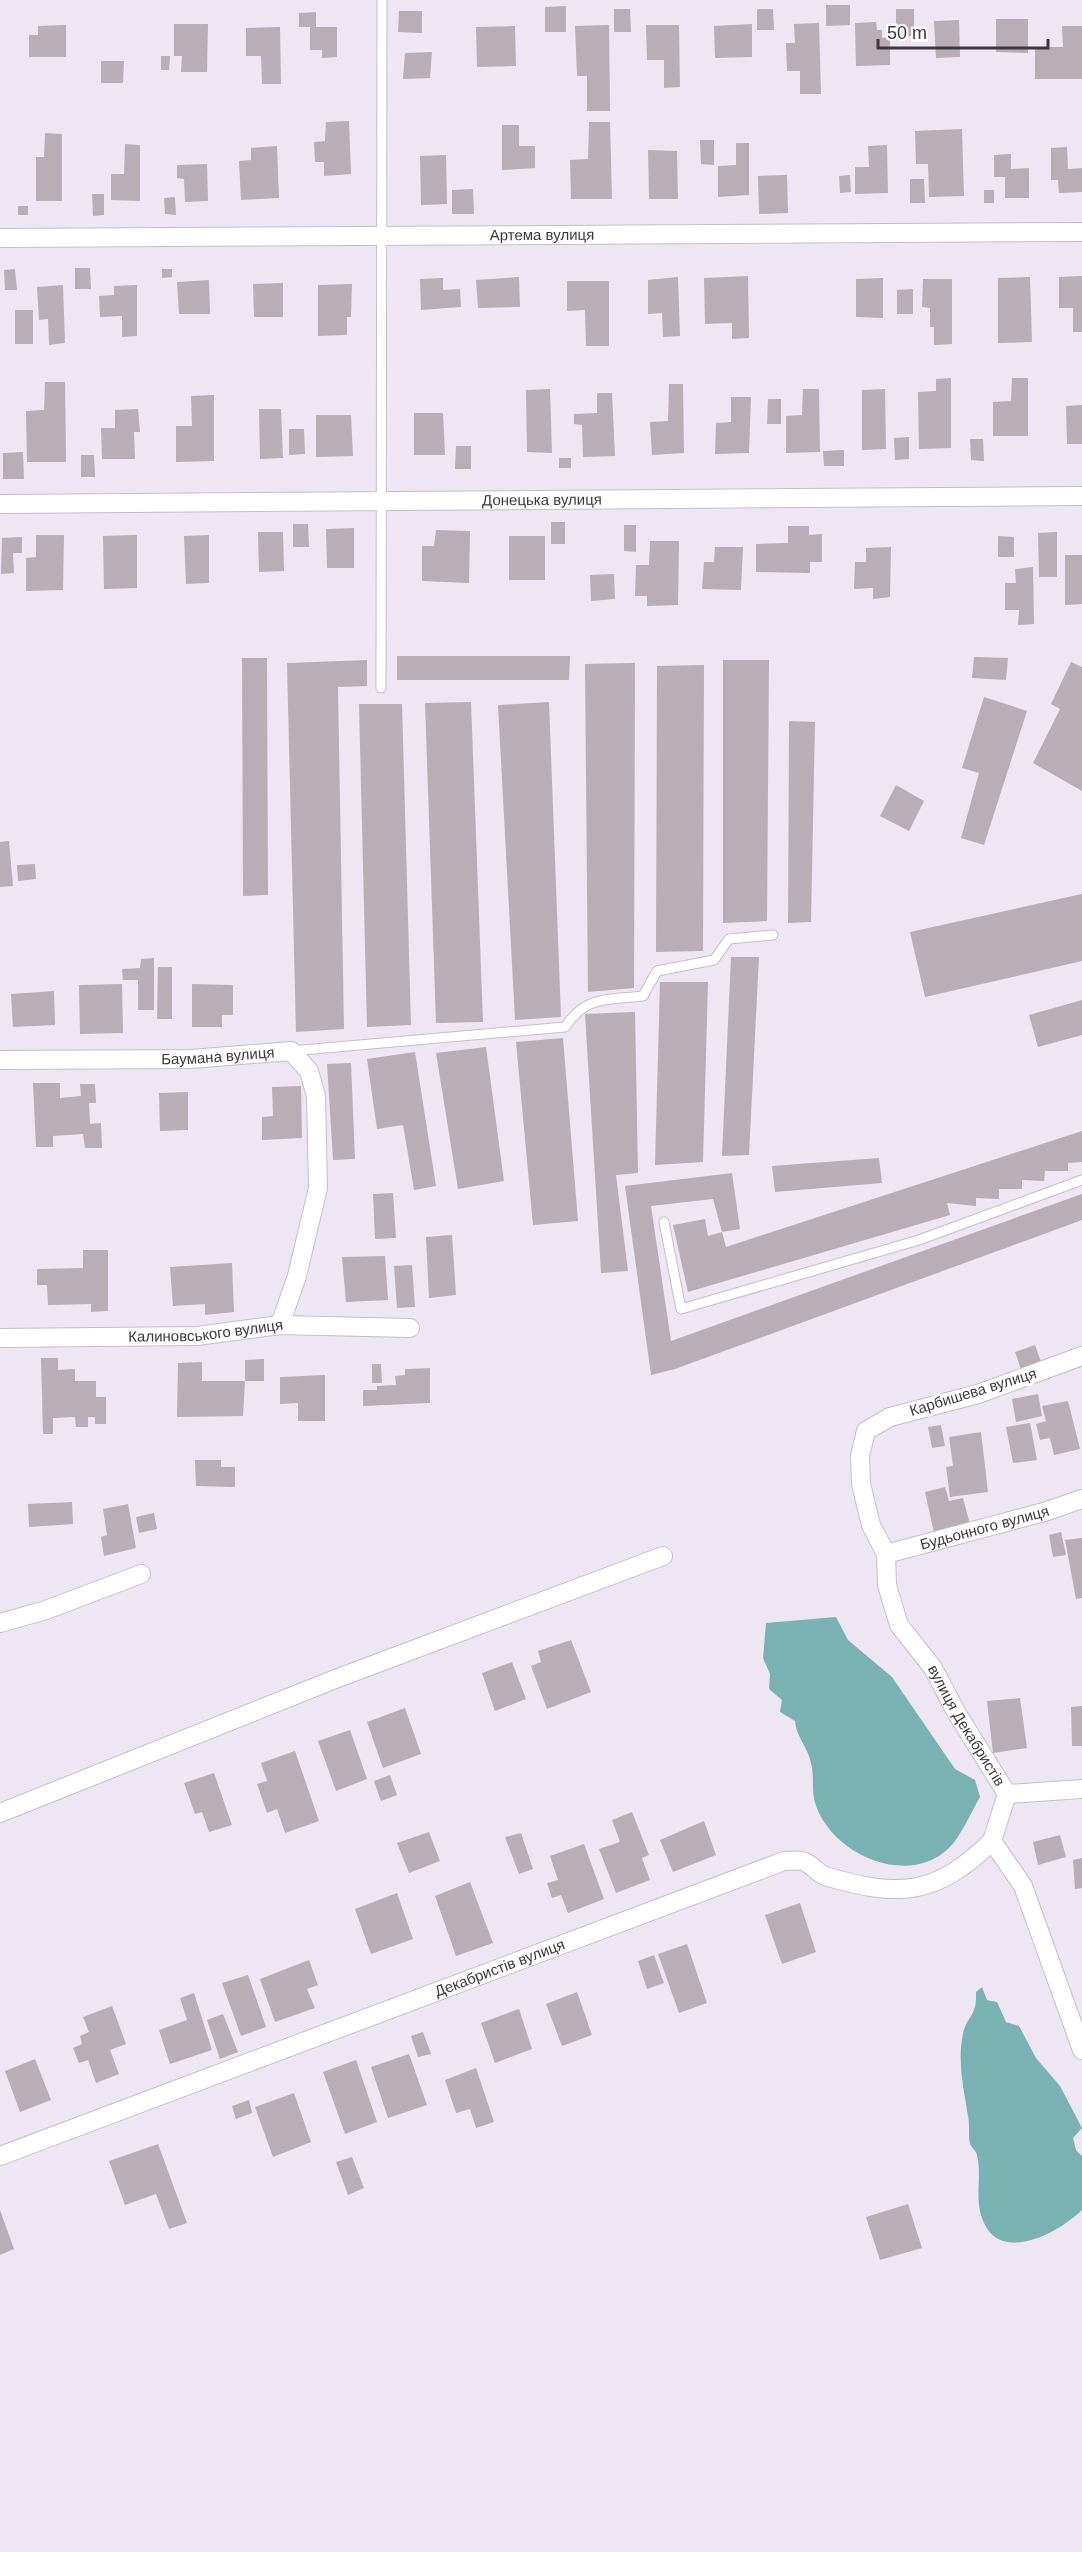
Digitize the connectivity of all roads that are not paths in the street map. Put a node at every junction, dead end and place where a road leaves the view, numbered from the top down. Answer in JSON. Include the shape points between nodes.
{"nodes":[{"id":1,"x":382,"y":0,"type":"edge"},
{"id":2,"x":1082,"y":232,"type":"edge"},
{"id":3,"x":381,"y":235,"type":"junction"},
{"id":4,"x":0,"y":238,"type":"edge"},
{"id":5,"x":1082,"y":496,"type":"edge"},
{"id":6,"x":380,"y":501,"type":"junction"},
{"id":7,"x":0,"y":504,"type":"edge"},
{"id":8,"x":381,"y":688,"type":"dead end"},
{"id":9,"x":772,"y":935,"type":"dead end"},
{"id":10,"x":291,"y":1051,"type":"junction"},
{"id":11,"x":0,"y":1060,"type":"edge"},
{"id":12,"x":1082,"y":1180,"type":"edge"},
{"id":13,"x":664,"y":1222,"type":"dead end"},
{"id":14,"x":280,"y":1325,"type":"junction"},
{"id":15,"x":410,"y":1328,"type":"dead end"},
{"id":16,"x":0,"y":1338,"type":"edge"},
{"id":17,"x":1082,"y":1356,"type":"edge"},
{"id":18,"x":866,"y":1431,"type":"joint"},
{"id":19,"x":1082,"y":1498,"type":"edge"},
{"id":20,"x":886,"y":1554,"type":"junction"},
{"id":21,"x":663,"y":1556,"type":"dead end"},
{"id":22,"x":141,"y":1574,"type":"dead end"},
{"id":23,"x":0,"y":1623,"type":"edge"},
{"id":24,"x":1082,"y":1789,"type":"edge"},
{"id":25,"x":1007,"y":1794,"type":"junction"},
{"id":26,"x":0,"y":1813,"type":"edge"},
{"id":27,"x":992,"y":1841,"type":"junction"},
{"id":28,"x":1082,"y":2050,"type":"edge"},
{"id":29,"x":0,"y":2156,"type":"edge"}],
"edges":[{"from":1,"to":3,"type":"lane"},
{"from":2,"to":3,"type":"street","name":"Артема вулиця"},
{"from":3,"to":4,"type":"street","name":"Артема вулиця"},
{"from":3,"to":6,"type":"lane"},
{"from":5,"to":6,"type":"street","name":"Донецька вулиця"},
{"from":6,"to":7,"type":"street","name":"Донецька вулиця"},
{"from":6,"to":8,"type":"lane"},
{"from":9,"to":10,"type":"lane","via":[[729,939],[714,960],[657,971],[644,996],[589,1002],[574,1013],[565,1027]]},
{"from":10,"to":11,"type":"street","name":"Баумана вулиця","via":[[191,1059]]},
{"from":10,"to":14,"type":"street","name":"Баумана вулиця","via":[[309,1071],[316,1096],[318,1188],[297,1276]]},
{"from":12,"to":13,"type":"lane","via":[[919,1240],[681,1309]]},
{"from":14,"to":15,"type":"street","name":"Калиновського вулиця"},
{"from":14,"to":16,"type":"street","name":"Калиновського вулиця","via":[[197,1336]]},
{"from":17,"to":18,"type":"street","name":"Карбишева вулиця","via":[[978,1394],[890,1417]]},
{"from":18,"to":20,"type":"street","name":"вулиця Декабристів","via":[[860,1456],[861,1484],[871,1525]]},
{"from":19,"to":20,"type":"street","name":"Будьонного вулиця","via":[[1044,1512]]},
{"from":20,"to":25,"type":"street","name":"вулиця Декабристів","via":[[887,1585],[899,1625],[933,1668]]},
{"from":21,"to":26,"type":"street","via":[[338,1678]]},
{"from":22,"to":23,"type":"street"},
{"from":24,"to":25,"type":"street"},
{"from":25,"to":27,"type":"street","name":"вулиця Декабристів"},
{"from":27,"to":28,"type":"street","via":[[1023,1886]]},
{"from":27,"to":29,"type":"street","name":"Декабристів вулиця","via":[[967,1866],[936,1883],[897,1890],[857,1885],[820,1874],[804,1861],[784,1861]]}]}
